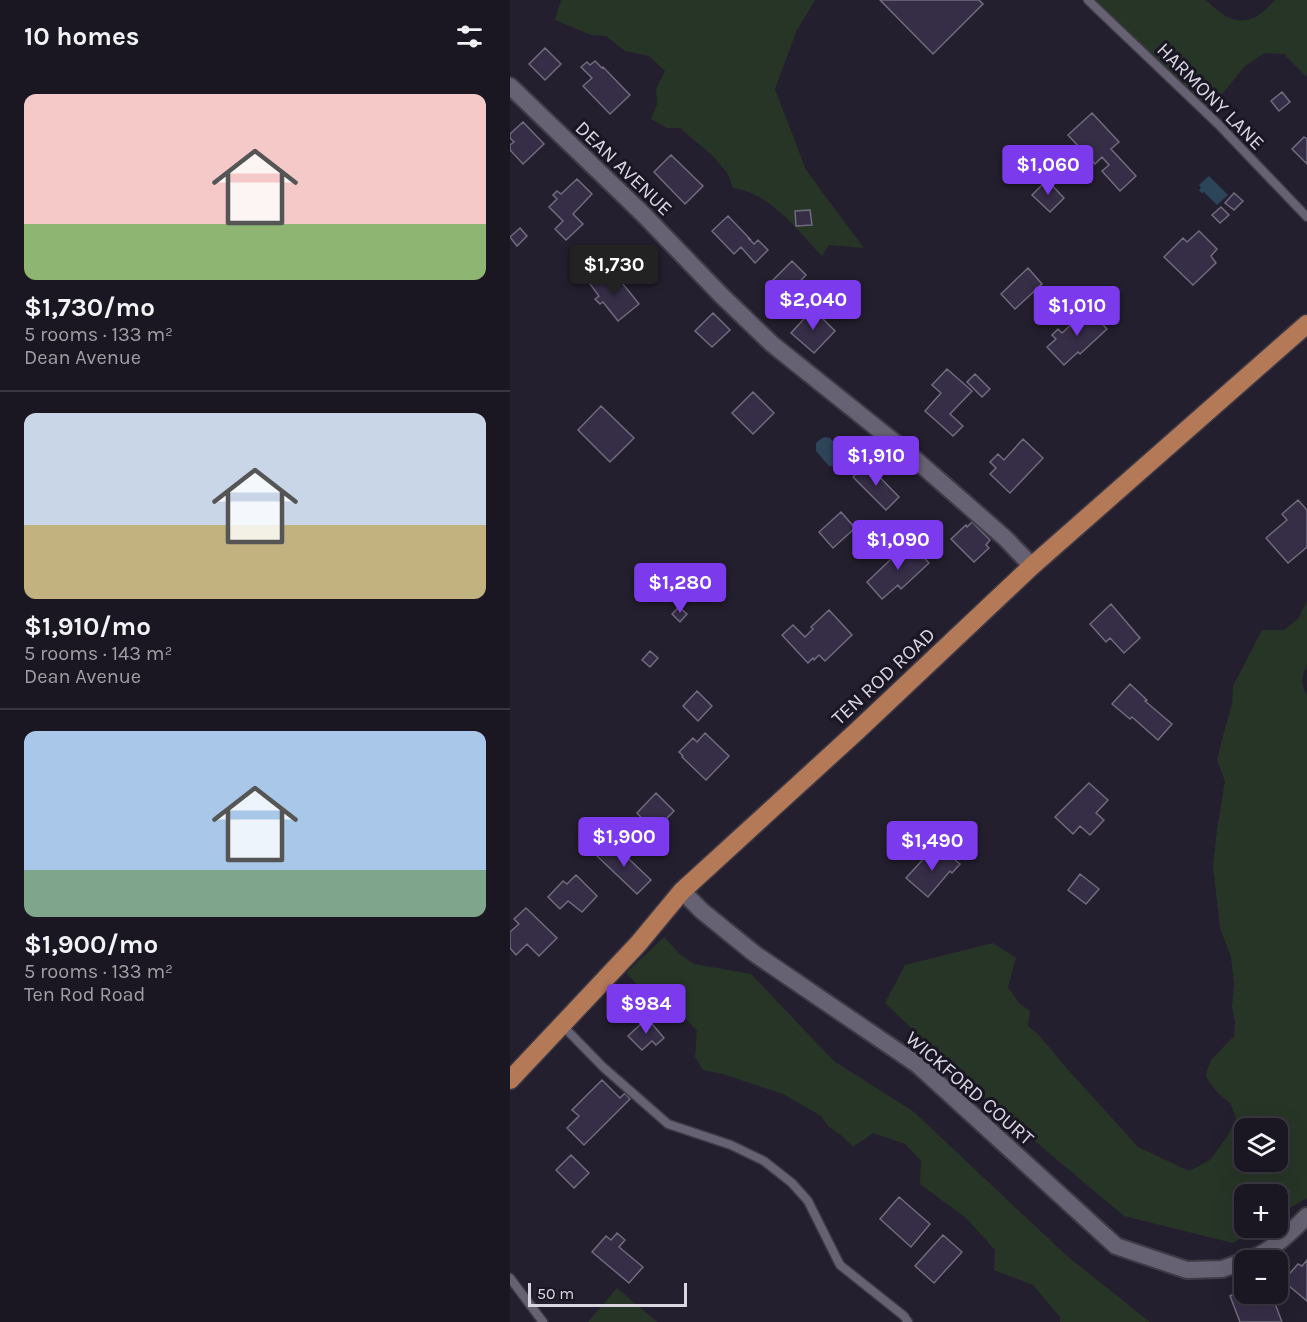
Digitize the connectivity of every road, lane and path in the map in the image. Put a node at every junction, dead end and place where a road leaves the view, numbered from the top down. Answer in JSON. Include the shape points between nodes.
{"nodes":[{"id":1,"x":1088,"y":0,"type":"edge"},
{"id":2,"x":510,"y":86,"type":"edge"},
{"id":3,"x":1307,"y":217,"type":"edge"},
{"id":4,"x":1307,"y":324,"type":"edge"},
{"id":5,"x":1032,"y":566,"type":"junction"},
{"id":6,"x":682,"y":891,"type":"junction"},
{"id":7,"x":562,"y":1025,"type":"junction"},
{"id":8,"x":510,"y":1080,"type":"edge"},
{"id":9,"x":1307,"y":1216,"type":"edge"},
{"id":10,"x":1267,"y":1250,"type":"edge"},
{"id":11,"x":1234,"y":1265,"type":"edge"},
{"id":12,"x":510,"y":1278,"type":"edge"},
{"id":13,"x":543,"y":1322,"type":"edge"},
{"id":14,"x":908,"y":1322,"type":"edge"}],
"edges":[{"from":1,"to":3,"type":"lane","name":"HARMONY LANE","via":[[1218,124]]},
{"from":2,"to":5,"type":"street","name":"DEAN AVENUE","via":[[772,344],[908,453]]},
{"from":4,"to":5,"type":"main road","name":"TEN ROD ROAD"},
{"from":5,"to":6,"type":"main road","name":"TEN ROD ROAD"},
{"from":6,"to":7,"type":"main road","name":"TEN ROD ROAD"},
{"from":6,"to":11,"type":"street","name":"WICKFORD COURT","via":[[754,954],[918,1065],[1116,1246],[1187,1270]]},
{"from":7,"to":8,"type":"main road","name":"TEN ROD ROAD"},
{"from":7,"to":14,"type":"lane","via":[[668,1124],[739,1149],[764,1161],[792,1183],[808,1201],[840,1265]]},
{"from":9,"to":10,"type":"street","name":"WICKFORD COURT"},
{"from":12,"to":13,"type":"lane"}]}
